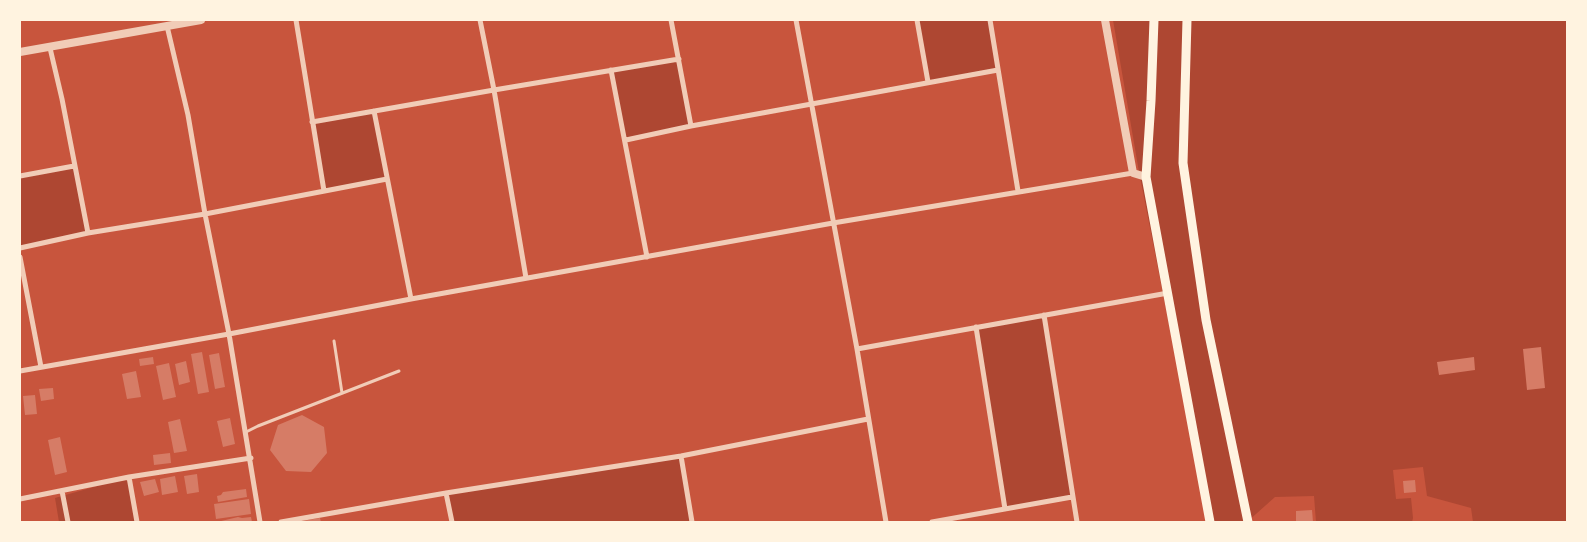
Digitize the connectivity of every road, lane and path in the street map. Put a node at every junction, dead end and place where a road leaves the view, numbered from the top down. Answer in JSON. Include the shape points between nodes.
{"nodes":[{"id":1,"x":201,"y":20,"type":"edge"},
{"id":2,"x":296,"y":20,"type":"edge"},
{"id":3,"x":480,"y":20,"type":"edge"},
{"id":4,"x":671,"y":20,"type":"edge"},
{"id":5,"x":796,"y":20,"type":"edge"},
{"id":6,"x":917,"y":20,"type":"edge"},
{"id":7,"x":990,"y":20,"type":"edge"},
{"id":8,"x":1105,"y":20,"type":"edge"},
{"id":9,"x":1154,"y":20,"type":"edge"},
{"id":10,"x":1187,"y":20,"type":"edge"},
{"id":11,"x":168,"y":26,"type":"junction"},
{"id":12,"x":50,"y":48,"type":"junction"},
{"id":13,"x":20,"y":52,"type":"edge"},
{"id":14,"x":679,"y":59,"type":"junction"},
{"id":15,"x":611,"y":70,"type":"junction"},
{"id":16,"x":998,"y":70,"type":"junction"},
{"id":17,"x":928,"y":82,"type":"junction"},
{"id":18,"x":494,"y":90,"type":"junction"},
{"id":19,"x":811,"y":104,"type":"junction"},
{"id":20,"x":374,"y":111,"type":"junction"},
{"id":21,"x":312,"y":122,"type":"junction"},
{"id":22,"x":692,"y":126,"type":"junction"},
{"id":23,"x":626,"y":140,"type":"junction"},
{"id":24,"x":74,"y":166,"type":"junction"},
{"id":25,"x":1133,"y":173,"type":"junction"},
{"id":26,"x":20,"y":176,"type":"edge"},
{"id":27,"x":1146,"y":177,"type":"junction"},
{"id":28,"x":387,"y":179,"type":"junction"},
{"id":29,"x":324,"y":191,"type":"junction"},
{"id":30,"x":1018,"y":192,"type":"junction"},
{"id":31,"x":205,"y":214,"type":"junction"},
{"id":32,"x":833,"y":223,"type":"junction"},
{"id":33,"x":88,"y":234,"type":"junction"},
{"id":34,"x":20,"y":248,"type":"edge"},
{"id":35,"x":20,"y":257,"type":"edge"},
{"id":36,"x":647,"y":257,"type":"junction"},
{"id":37,"x":526,"y":278,"type":"junction"},
{"id":38,"x":1168,"y":293,"type":"junction"},
{"id":39,"x":411,"y":299,"type":"junction"},
{"id":40,"x":1044,"y":315,"type":"junction"},
{"id":41,"x":976,"y":327,"type":"junction"},
{"id":42,"x":229,"y":334,"type":"junction"},
{"id":43,"x":334,"y":341,"type":"dead end"},
{"id":44,"x":857,"y":349,"type":"junction"},
{"id":45,"x":41,"y":367,"type":"junction"},
{"id":46,"x":20,"y":371,"type":"edge"},
{"id":47,"x":399,"y":371,"type":"dead end"},
{"id":48,"x":342,"y":393,"type":"junction"},
{"id":49,"x":868,"y":419,"type":"junction"},
{"id":50,"x":246,"y":432,"type":"junction"},
{"id":51,"x":681,"y":456,"type":"junction"},
{"id":52,"x":251,"y":458,"type":"junction"},
{"id":53,"x":128,"y":477,"type":"junction"},
{"id":54,"x":62,"y":490,"type":"junction"},
{"id":55,"x":446,"y":493,"type":"junction"},
{"id":56,"x":1072,"y":498,"type":"junction"},
{"id":57,"x":20,"y":499,"type":"edge"},
{"id":58,"x":1005,"y":509,"type":"junction"},
{"id":59,"x":68,"y":522,"type":"edge"},
{"id":60,"x":137,"y":522,"type":"edge"},
{"id":61,"x":260,"y":522,"type":"edge"},
{"id":62,"x":281,"y":522,"type":"edge"},
{"id":63,"x":452,"y":522,"type":"edge"},
{"id":64,"x":692,"y":522,"type":"edge"},
{"id":65,"x":886,"y":522,"type":"edge"},
{"id":66,"x":932,"y":522,"type":"edge"},
{"id":67,"x":1077,"y":522,"type":"edge"},
{"id":68,"x":1210,"y":522,"type":"edge"},
{"id":69,"x":1248,"y":522,"type":"edge"}],
"edges":[{"from":1,"to":11,"type":"street"},
{"from":2,"to":21,"type":"street"},
{"from":3,"to":18,"type":"street"},
{"from":4,"to":14,"type":"street"},
{"from":5,"to":19,"type":"street"},
{"from":6,"to":17,"type":"street"},
{"from":7,"to":16,"type":"street"},
{"from":8,"to":25,"type":"street"},
{"from":9,"to":27,"type":"main road"},
{"from":10,"to":69,"type":"main road","via":[[1183,163],[1206,320]]},
{"from":11,"to":12,"type":"street"},
{"from":11,"to":31,"type":"street"},
{"from":12,"to":13,"type":"street"},
{"from":12,"to":24,"type":"street"},
{"from":14,"to":15,"type":"street"},
{"from":14,"to":22,"type":"street"},
{"from":15,"to":18,"type":"street"},
{"from":15,"to":23,"type":"street"},
{"from":16,"to":17,"type":"street"},
{"from":16,"to":30,"type":"street"},
{"from":17,"to":19,"type":"street"},
{"from":18,"to":20,"type":"street"},
{"from":18,"to":37,"type":"street"},
{"from":19,"to":22,"type":"street"},
{"from":19,"to":32,"type":"street"},
{"from":20,"to":21,"type":"street"},
{"from":20,"to":28,"type":"street"},
{"from":21,"to":29,"type":"street"},
{"from":22,"to":23,"type":"street"},
{"from":23,"to":36,"type":"street"},
{"from":24,"to":26,"type":"street"},
{"from":24,"to":33,"type":"street"},
{"from":25,"to":27,"type":"street"},
{"from":25,"to":30,"type":"street"},
{"from":27,"to":38,"type":"main road"},
{"from":28,"to":29,"type":"street"},
{"from":28,"to":39,"type":"street"},
{"from":29,"to":31,"type":"street"},
{"from":30,"to":32,"type":"street"},
{"from":31,"to":33,"type":"street"},
{"from":31,"to":42,"type":"street"},
{"from":32,"to":36,"type":"street"},
{"from":32,"to":44,"type":"street"},
{"from":33,"to":34,"type":"street"},
{"from":35,"to":45,"type":"street"},
{"from":36,"to":37,"type":"street"},
{"from":37,"to":39,"type":"street"},
{"from":38,"to":40,"type":"street"},
{"from":38,"to":68,"type":"main road"},
{"from":39,"to":42,"type":"street"},
{"from":40,"to":41,"type":"street"},
{"from":40,"to":56,"type":"street"},
{"from":41,"to":44,"type":"street"},
{"from":41,"to":58,"type":"street"},
{"from":42,"to":45,"type":"street"},
{"from":42,"to":50,"type":"street"},
{"from":43,"to":48,"type":"lane"},
{"from":44,"to":49,"type":"street"},
{"from":45,"to":46,"type":"street"},
{"from":47,"to":48,"type":"lane"},
{"from":48,"to":50,"type":"lane"},
{"from":49,"to":51,"type":"street"},
{"from":49,"to":65,"type":"street"},
{"from":50,"to":52,"type":"street"},
{"from":51,"to":55,"type":"street"},
{"from":51,"to":64,"type":"street"},
{"from":52,"to":53,"type":"street"},
{"from":52,"to":61,"type":"street"},
{"from":53,"to":54,"type":"street"},
{"from":53,"to":60,"type":"street"},
{"from":54,"to":57,"type":"street"},
{"from":54,"to":59,"type":"street"},
{"from":55,"to":62,"type":"street"},
{"from":55,"to":63,"type":"street"},
{"from":56,"to":58,"type":"street"},
{"from":56,"to":67,"type":"street"},
{"from":58,"to":66,"type":"street"}]}
